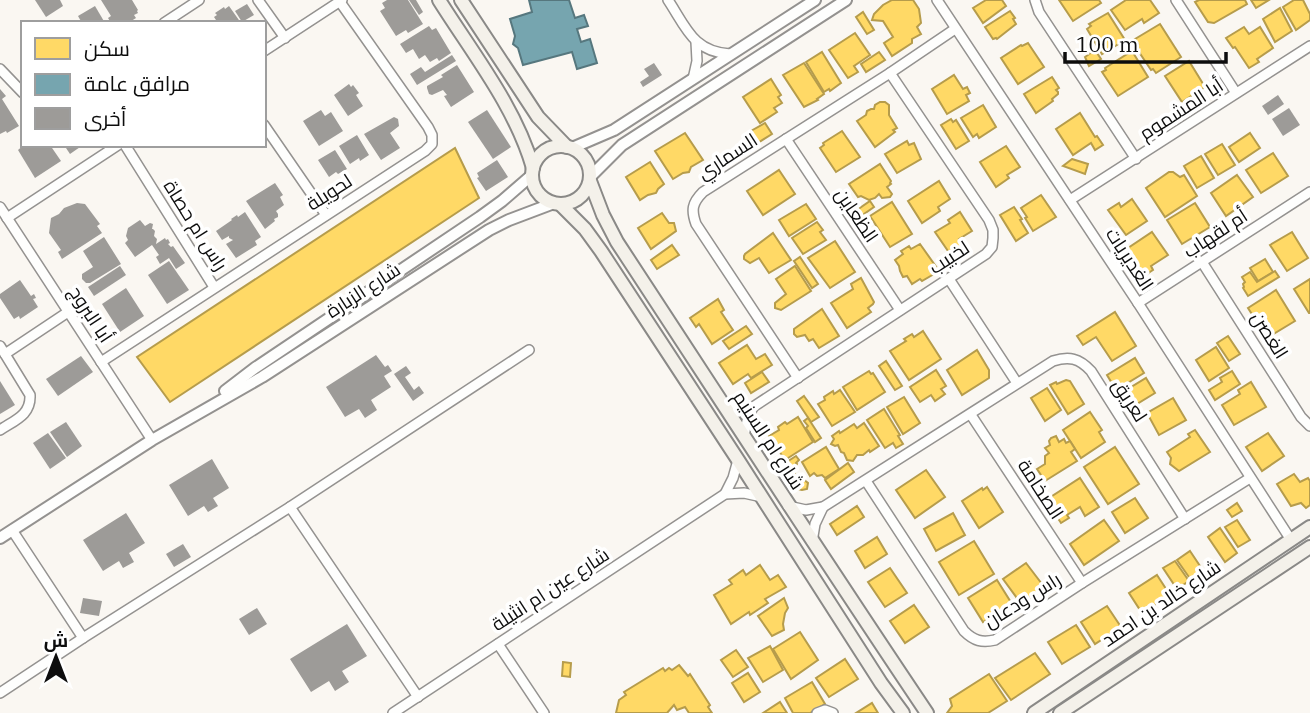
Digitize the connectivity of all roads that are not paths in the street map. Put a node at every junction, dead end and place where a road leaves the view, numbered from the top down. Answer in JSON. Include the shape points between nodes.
{"nodes":[{"id":1,"x":199,"y":0,"type":"edge"},
{"id":2,"x":258,"y":0,"type":"edge"},
{"id":3,"x":439,"y":0,"type":"edge"},
{"id":4,"x":461,"y":0,"type":"edge"},
{"id":5,"x":668,"y":0,"type":"edge"},
{"id":6,"x":815,"y":0,"type":"edge"},
{"id":7,"x":846,"y":0,"type":"edge"},
{"id":8,"x":937,"y":0,"type":"edge"},
{"id":9,"x":1035,"y":0,"type":"edge"},
{"id":10,"x":1177,"y":0,"type":"edge"},
{"id":11,"x":341,"y":1,"type":"edge"},
{"id":12,"x":167,"y":21,"type":"edge"},
{"id":13,"x":955,"y":29,"type":"junction"},
{"id":14,"x":285,"y":38,"type":"junction"},
{"id":15,"x":696,"y":43,"type":"junction"},
{"id":16,"x":1310,"y":47,"type":"edge"},
{"id":17,"x":266,"y":50,"type":"edge"},
{"id":18,"x":730,"y":54,"type":"junction"},
{"id":19,"x":0,"y":69,"type":"edge"},
{"id":20,"x":890,"y":73,"type":"junction"},
{"id":21,"x":693,"y":79,"type":"junction"},
{"id":22,"x":21,"y":91,"type":"edge"},
{"id":23,"x":1236,"y":93,"type":"junction"},
{"id":24,"x":266,"y":128,"type":"edge"},
{"id":25,"x":786,"y":139,"type":"junction"},
{"id":26,"x":115,"y":147,"type":"edge"},
{"id":27,"x":126,"y":147,"type":"edge"},
{"id":28,"x":569,"y":147,"type":"junction"},
{"id":29,"x":1136,"y":159,"type":"junction"},
{"id":30,"x":532,"y":172,"type":"junction"},
{"id":31,"x":590,"y":178,"type":"junction"},
{"id":32,"x":1309,"y":194,"type":"edge"},
{"id":33,"x":1070,"y":200,"type":"junction"},
{"id":34,"x":557,"y":204,"type":"junction"},
{"id":35,"x":0,"y":207,"type":"edge"},
{"id":36,"x":326,"y":215,"type":"junction"},
{"id":37,"x":7,"y":218,"type":"junction"},
{"id":38,"x":1202,"y":262,"type":"junction"},
{"id":39,"x":949,"y":279,"type":"junction"},
{"id":40,"x":214,"y":287,"type":"junction"},
{"id":41,"x":1138,"y":303,"type":"junction"},
{"id":42,"x":900,"y":310,"type":"junction"},
{"id":43,"x":68,"y":312,"type":"junction"},
{"id":44,"x":2,"y":350,"type":"edge"},
{"id":45,"x":529,"y":350,"type":"dead end"},
{"id":46,"x":101,"y":362,"type":"junction"},
{"id":47,"x":798,"y":377,"type":"junction"},
{"id":48,"x":1017,"y":383,"type":"junction"},
{"id":49,"x":722,"y":403,"type":"junction"},
{"id":50,"x":752,"y":407,"type":"junction"},
{"id":51,"x":195,"y":414,"type":"junction"},
{"id":52,"x":971,"y":415,"type":"junction"},
{"id":53,"x":1310,"y":426,"type":"edge"},
{"id":54,"x":0,"y":430,"type":"edge"},
{"id":55,"x":744,"y":436,"type":"junction"},
{"id":56,"x":152,"y":440,"type":"junction"},
{"id":57,"x":738,"y":460,"type":"junction"},
{"id":58,"x":1251,"y":478,"type":"junction"},
{"id":59,"x":866,"y":481,"type":"junction"},
{"id":60,"x":725,"y":494,"type":"junction"},
{"id":61,"x":762,"y":497,"type":"junction"},
{"id":62,"x":788,"y":506,"type":"junction"},
{"id":63,"x":290,"y":507,"type":"junction"},
{"id":64,"x":823,"y":507,"type":"junction"},
{"id":65,"x":1185,"y":519,"type":"junction"},
{"id":66,"x":1310,"y":527,"type":"edge"},
{"id":67,"x":12,"y":530,"type":"junction"},
{"id":68,"x":0,"y":538,"type":"edge"},
{"id":69,"x":1291,"y":540,"type":"junction"},
{"id":70,"x":811,"y":541,"type":"junction"},
{"id":71,"x":1310,"y":547,"type":"edge"},
{"id":72,"x":1082,"y":583,"type":"junction"},
{"id":73,"x":83,"y":638,"type":"junction"},
{"id":74,"x":498,"y":644,"type":"junction"},
{"id":75,"x":0,"y":693,"type":"edge"},
{"id":76,"x":418,"y":697,"type":"junction"},
{"id":77,"x":393,"y":713,"type":"edge"},
{"id":78,"x":544,"y":713,"type":"edge"},
{"id":79,"x":817,"y":713,"type":"edge"},
{"id":80,"x":833,"y":713,"type":"edge"},
{"id":81,"x":903,"y":713,"type":"edge"},
{"id":82,"x":927,"y":713,"type":"edge"},
{"id":83,"x":1034,"y":713,"type":"edge"},
{"id":84,"x":1060,"y":713,"type":"edge"}],
"edges":[{"from":1,"to":12,"type":"street"},
{"from":2,"to":14,"type":"street"},
{"from":3,"to":30,"type":"main road","via":[[512,114],[527,146]]},
{"from":4,"to":28,"type":"main road","via":[[538,117]]},
{"from":5,"to":15,"type":"street"},
{"from":6,"to":18,"type":"street"},
{"from":7,"to":31,"type":"street","via":[[622,145]]},
{"from":8,"to":13,"type":"street","name":"الغديريات"},
{"from":9,"to":29,"type":"street"},
{"from":10,"to":23,"type":"street"},
{"from":11,"to":14,"type":"street"},
{"from":11,"to":36,"type":"street","name":"لحويلة","via":[[433,139],[425,151]]},
{"from":13,"to":20,"type":"street","name":"السماري"},
{"from":13,"to":33,"type":"street","name":"الغديريات"},
{"from":14,"to":17,"type":"street"},
{"from":15,"to":18,"type":"street"},
{"from":15,"to":21,"type":"street"},
{"from":16,"to":23,"type":"street","name":"أبا المشموم"},
{"from":18,"to":21,"type":"street"},
{"from":19,"to":22,"type":"street"},
{"from":20,"to":25,"type":"street","name":"السماري"},
{"from":20,"to":39,"type":"street","name":"لخبيب","via":[[993,230],[992,247],[986,254]]},
{"from":21,"to":28,"type":"street","via":[[614,130]]},
{"from":23,"to":29,"type":"street","name":"أبا المشموم"},
{"from":24,"to":36,"type":"street"},
{"from":25,"to":42,"type":"street","name":"الظعاين"},
{"from":25,"to":47,"type":"street","name":"السماري","via":[[702,192],[692,206],[695,225]]},
{"from":26,"to":37,"type":"street"},
{"from":27,"to":40,"type":"street","name":"راس ام حصاة"},
{"from":28,"to":30,"type":"main road","via":[[542,153]]},
{"from":28,"to":31,"type":"main road","via":[[583,156]]},
{"from":29,"to":33,"type":"street","name":"أبا المشموم"},
{"from":30,"to":34,"type":"main road","via":[[538,193]]},
{"from":30,"to":51,"type":"street","name":"شارع الزبارة","via":[[480,217],[255,368]]},
{"from":31,"to":34,"type":"main road","via":[[579,198]]},
{"from":31,"to":49,"type":"main road","name":"شارع ام السنيم","via":[[617,242]]},
{"from":32,"to":38,"type":"street","name":"أم لقهاب"},
{"from":33,"to":41,"type":"street","name":"الغديريات"},
{"from":34,"to":51,"type":"street","name":"شارع الزبارة","via":[[489,230],[262,377]]},
{"from":34,"to":57,"type":"main road","name":"شارع ام السنيم","via":[[601,251]]},
{"from":35,"to":37,"type":"street","name":"أبا البروج"},
{"from":36,"to":40,"type":"street","name":"لحويلة"},
{"from":37,"to":43,"type":"street","name":"أبا البروج"},
{"from":38,"to":41,"type":"street","name":"أم لقهاب"},
{"from":38,"to":53,"type":"street","name":"الغصن"},
{"from":39,"to":42,"type":"street","name":"لخبيب"},
{"from":39,"to":48,"type":"street"},
{"from":40,"to":46,"type":"street","name":"لحويلة"},
{"from":41,"to":58,"type":"street","name":"الغديريات"},
{"from":42,"to":47,"type":"street","name":"لخبيب"},
{"from":43,"to":44,"type":"street"},
{"from":43,"to":46,"type":"street","name":"أبا البروج"},
{"from":44,"to":54,"type":"street","via":[[30,395],[30,404],[27,412]]},
{"from":45,"to":63,"type":"street"},
{"from":46,"to":56,"type":"street","name":"أبا البروج"},
{"from":47,"to":50,"type":"street","name":"لخبيب"},
{"from":48,"to":52,"type":"street","name":"لعريق"},
{"from":48,"to":65,"type":"street","name":"لعريق","via":[[1053,361],[1074,358],[1083,363]]},
{"from":49,"to":50,"type":"street"},
{"from":49,"to":55,"type":"main road","name":"شارع ام السنيم"},
{"from":50,"to":55,"type":"street"},
{"from":51,"to":56,"type":"street","name":"شارع الزبارة"},
{"from":52,"to":59,"type":"street","name":"لعريق"},
{"from":52,"to":72,"type":"street","name":"الصخامة"},
{"from":55,"to":62,"type":"main road","name":"شارع ام السنيم"},
{"from":56,"to":67,"type":"street","name":"شارع الزبارة"},
{"from":57,"to":60,"type":"street"},
{"from":57,"to":61,"type":"main road","name":"شارع ام السنيم"},
{"from":58,"to":65,"type":"street","name":"راس ودعان"},
{"from":58,"to":69,"type":"street","name":"الغديريات"},
{"from":59,"to":64,"type":"street","name":"لعريق"},
{"from":59,"to":72,"type":"street","name":"راس ودعان","via":[[964,631],[978,642],[995,640]]},
{"from":60,"to":61,"type":"street"},
{"from":60,"to":74,"type":"street","name":"شارع عين ام انثيلة"},
{"from":61,"to":81,"type":"main road","name":"شارع ام السنيم"},
{"from":62,"to":64,"type":"street"},
{"from":62,"to":70,"type":"main road","name":"شارع ام السنيم"},
{"from":63,"to":73,"type":"street"},
{"from":63,"to":76,"type":"street"},
{"from":64,"to":70,"type":"street"},
{"from":65,"to":72,"type":"street","name":"راس ودعان"},
{"from":66,"to":69,"type":"main road","name":"شارع خالد بن احمد"},
{"from":67,"to":68,"type":"street","name":"شارع الزبارة"},
{"from":67,"to":73,"type":"street"},
{"from":69,"to":83,"type":"main road","name":"شارع خالد بن احمد"},
{"from":70,"to":82,"type":"main road","name":"شارع ام السنيم"},
{"from":71,"to":84,"type":"main road","name":"شارع خالد بن احمد"},
{"from":73,"to":75,"type":"street"},
{"from":74,"to":76,"type":"street","name":"شارع عين ام انثيلة"},
{"from":74,"to":78,"type":"street"},
{"from":76,"to":77,"type":"street","name":"شارع عين ام انثيلة"},
{"from":79,"to":80,"type":"street"}]}
